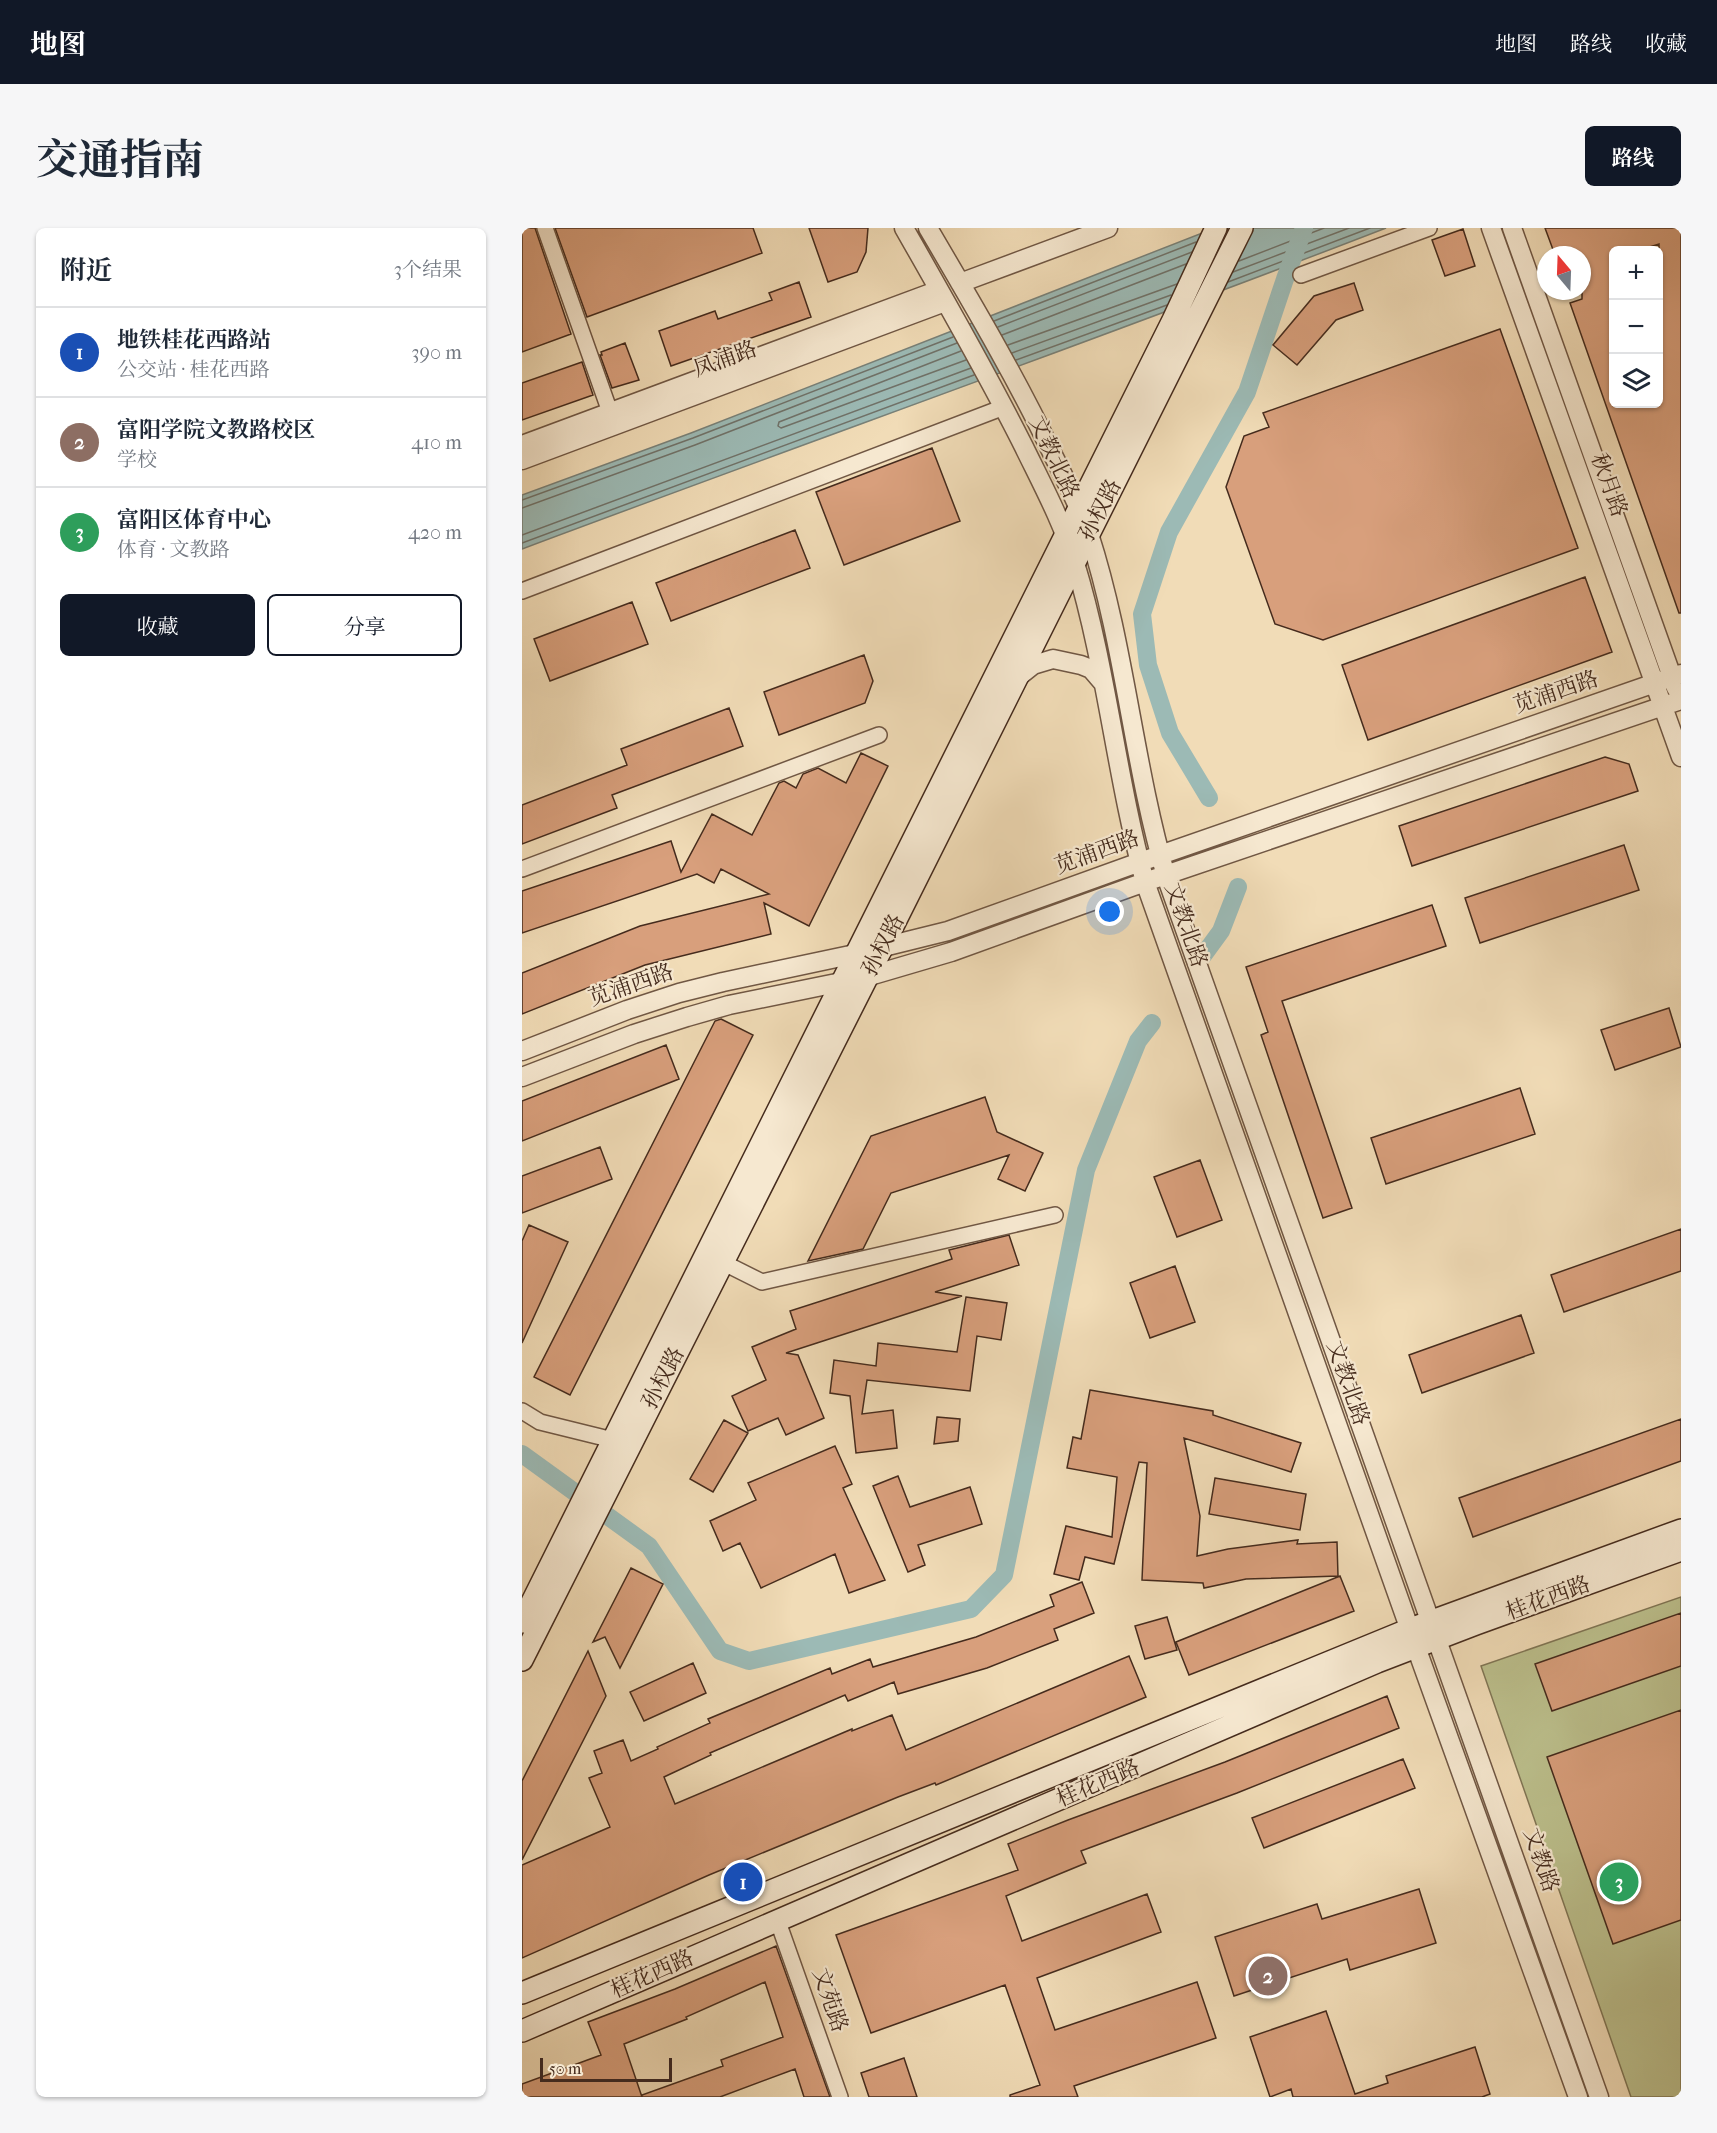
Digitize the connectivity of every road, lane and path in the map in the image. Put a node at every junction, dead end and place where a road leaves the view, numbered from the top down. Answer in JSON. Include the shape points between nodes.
{"nodes":[{"id":1,"x":545,"y":228,"type":"edge"},
{"id":2,"x":904,"y":228,"type":"edge"},
{"id":3,"x":928,"y":228,"type":"edge"},
{"id":4,"x":1108,"y":228,"type":"edge"},
{"id":5,"x":1216,"y":228,"type":"edge"},
{"id":6,"x":1242,"y":228,"type":"edge"},
{"id":7,"x":1429,"y":228,"type":"edge"},
{"id":8,"x":1491,"y":228,"type":"edge"},
{"id":9,"x":1512,"y":228,"type":"edge"},
{"id":10,"x":1301,"y":275,"type":"dead end"},
{"id":11,"x":960,"y":283,"type":"junction"},
{"id":12,"x":946,"y":303,"type":"junction"},
{"id":13,"x":1000,"y":399,"type":"junction"},
{"id":14,"x":610,"y":412,"type":"junction"},
{"id":15,"x":522,"y":445,"type":"edge"},
{"id":16,"x":522,"y":460,"type":"edge"},
{"id":17,"x":1078,"y":507,"type":"junction"},
{"id":18,"x":1089,"y":534,"type":"junction"},
{"id":19,"x":1064,"y":535,"type":"junction"},
{"id":20,"x":1074,"y":561,"type":"junction"},
{"id":21,"x":522,"y":591,"type":"edge"},
{"id":22,"x":1677,"y":676,"type":"edge"},
{"id":23,"x":1016,"y":678,"type":"junction"},
{"id":24,"x":1104,"y":683,"type":"junction"},
{"id":25,"x":1654,"y":683,"type":"junction"},
{"id":26,"x":1681,"y":701,"type":"edge"},
{"id":27,"x":1663,"y":706,"type":"junction"},
{"id":28,"x":879,"y":735,"type":"dead end"},
{"id":29,"x":1681,"y":757,"type":"edge"},
{"id":30,"x":1160,"y":855,"type":"junction"},
{"id":31,"x":1140,"y":862,"type":"junction"},
{"id":32,"x":522,"y":869,"type":"edge"},
{"id":33,"x":1166,"y":876,"type":"junction"},
{"id":34,"x":1145,"y":882,"type":"junction"},
{"id":35,"x":882,"y":948,"type":"junction"},
{"id":36,"x":855,"y":954,"type":"junction"},
{"id":37,"x":866,"y":977,"type":"junction"},
{"id":38,"x":840,"y":982,"type":"junction"},
{"id":39,"x":522,"y":1051,"type":"edge"},
{"id":40,"x":522,"y":1077,"type":"edge"},
{"id":41,"x":1055,"y":1215,"type":"dead end"},
{"id":42,"x":722,"y":1262,"type":"junction"},
{"id":43,"x":522,"y":1411,"type":"edge"},
{"id":44,"x":613,"y":1440,"type":"junction"},
{"id":45,"x":610,"y":1465,"type":"junction"},
{"id":46,"x":582,"y":1522,"type":"junction"},
{"id":47,"x":1681,"y":1530,"type":"edge"},
{"id":48,"x":1681,"y":1550,"type":"edge"},
{"id":49,"x":522,"y":1623,"type":"edge"},
{"id":50,"x":1434,"y":1630,"type":"junction"},
{"id":51,"x":1413,"y":1638,"type":"junction"},
{"id":52,"x":522,"y":1660,"type":"edge"},
{"id":53,"x":777,"y":1919,"type":"junction"},
{"id":54,"x":522,"y":1993,"type":"edge"},
{"id":55,"x":522,"y":2031,"type":"edge"},
{"id":56,"x":840,"y":2097,"type":"edge"},
{"id":57,"x":1578,"y":2097,"type":"edge"},
{"id":58,"x":1599,"y":2097,"type":"edge"}],
"edges":[{"from":1,"to":14,"type":"street"},
{"from":2,"to":12,"type":"street","name":"文教北路"},
{"from":3,"to":11,"type":"street","name":"文教北路"},
{"from":4,"to":11,"type":"street"},
{"from":5,"to":17,"type":"main road","name":"孙权路"},
{"from":6,"to":18,"type":"main road","name":"孙权路"},
{"from":7,"to":10,"type":"street"},
{"from":8,"to":25,"type":"street","name":"秋月路"},
{"from":9,"to":22,"type":"street","name":"秋月路"},
{"from":11,"to":17,"type":"street","name":"文教北路","via":[[1018,383]]},
{"from":12,"to":13,"type":"street","name":"文教北路"},
{"from":12,"to":14,"type":"street","name":"凤浦路"},
{"from":12,"to":16,"type":"street","name":"凤浦路"},
{"from":13,"to":19,"type":"street","name":"文教北路"},
{"from":13,"to":21,"type":"street"},
{"from":14,"to":15,"type":"street","name":"凤浦路"},
{"from":17,"to":18,"type":"street","name":"文教北路"},
{"from":17,"to":19,"type":"main road","name":"孙权路"},
{"from":18,"to":20,"type":"main road","name":"孙权路"},
{"from":18,"to":30,"type":"street","name":"文教北路","via":[[1112,617]]},
{"from":19,"to":20,"type":"street","name":"文教北路"},
{"from":19,"to":36,"type":"main road","name":"孙权路"},
{"from":20,"to":23,"type":"main road","name":"孙权路"},
{"from":20,"to":24,"type":"street","name":"文教北路"},
{"from":22,"to":25,"type":"street","name":"苋浦西路"},
{"from":22,"to":26,"type":"street","name":"秋月路"},
{"from":23,"to":24,"type":"street","via":[[1033,665],[1053,659],[1091,669]]},
{"from":23,"to":35,"type":"main road","name":"孙权路"},
{"from":24,"to":31,"type":"street","name":"文教北路"},
{"from":25,"to":27,"type":"street","name":"秋月路"},
{"from":25,"to":30,"type":"street","name":"苋浦西路"},
{"from":26,"to":27,"type":"street","name":"苋浦西路"},
{"from":27,"to":29,"type":"street","name":"秋月路"},
{"from":27,"to":33,"type":"street","name":"苋浦西路"},
{"from":28,"to":32,"type":"street"},
{"from":30,"to":31,"type":"street","name":"苋浦西路"},
{"from":30,"to":33,"type":"street","name":"文教北路"},
{"from":31,"to":34,"type":"street","name":"文教北路"},
{"from":31,"to":35,"type":"street","name":"苋浦西路","via":[[948,931]]},
{"from":33,"to":34,"type":"street","name":"苋浦西路"},
{"from":33,"to":50,"type":"street","name":"文教北路"},
{"from":34,"to":37,"type":"street","name":"苋浦西路","via":[[951,952]]},
{"from":34,"to":51,"type":"street","name":"文教北路"},
{"from":35,"to":36,"type":"street","name":"苋浦西路"},
{"from":35,"to":37,"type":"main road","name":"孙权路"},
{"from":36,"to":38,"type":"main road","name":"孙权路"},
{"from":36,"to":39,"type":"street","name":"苋浦西路","via":[[680,993]]},
{"from":37,"to":38,"type":"street","name":"苋浦西路"},
{"from":37,"to":42,"type":"main road","name":"孙权路"},
{"from":38,"to":40,"type":"street","name":"苋浦西路","via":[[687,1017]]},
{"from":38,"to":44,"type":"main road","name":"孙权路"},
{"from":41,"to":42,"type":"street","via":[[762,1282]]},
{"from":42,"to":45,"type":"main road","name":"孙权路"},
{"from":43,"to":44,"type":"street","via":[[540,1422]]},
{"from":44,"to":45,"type":"main road","name":"孙权路"},
{"from":45,"to":46,"type":"main road","name":"孙权路"},
{"from":46,"to":49,"type":"main road","name":"孙权路"},
{"from":46,"to":52,"type":"main road","name":"孙权路"},
{"from":47,"to":50,"type":"main road","name":"桂花西路"},
{"from":48,"to":50,"type":"main road","name":"桂花西路"},
{"from":50,"to":51,"type":"main road","name":"桂花西路"},
{"from":50,"to":58,"type":"street","name":"文教路"},
{"from":51,"to":53,"type":"main road","name":"桂花西路"},
{"from":51,"to":54,"type":"main road","name":"桂花西路"},
{"from":51,"to":57,"type":"street","name":"文教路"},
{"from":53,"to":55,"type":"main road","name":"桂花西路"},
{"from":53,"to":56,"type":"street","name":"文苑路"}]}
